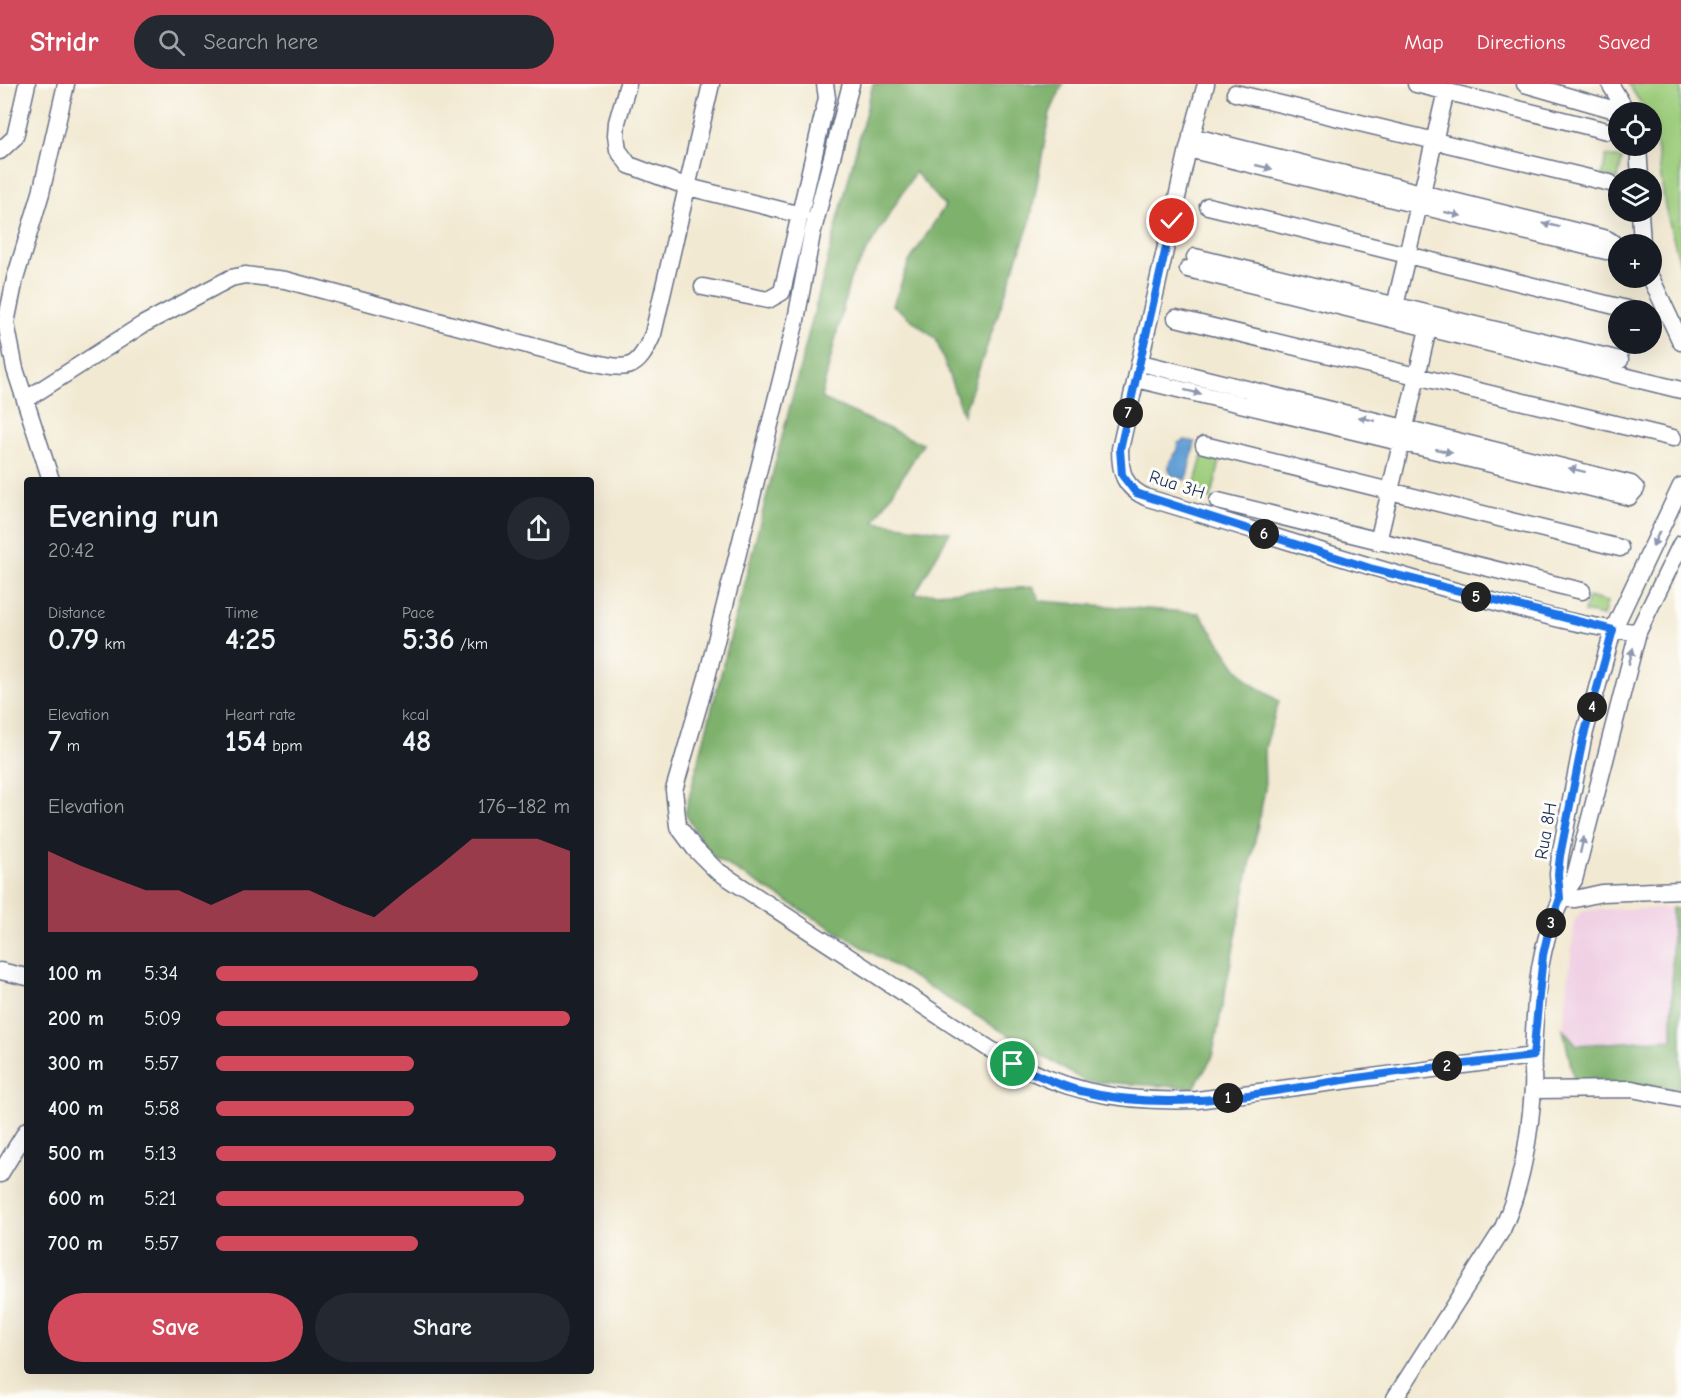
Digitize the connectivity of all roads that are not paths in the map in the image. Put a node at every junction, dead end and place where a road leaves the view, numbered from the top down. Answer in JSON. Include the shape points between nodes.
{"nodes":[{"id":1,"x":27,"y":84,"type":"edge"},
{"id":2,"x":66,"y":84,"type":"edge"},
{"id":3,"x":628,"y":84,"type":"edge"},
{"id":4,"x":711,"y":84,"type":"edge"},
{"id":5,"x":825,"y":84,"type":"edge"},
{"id":6,"x":851,"y":84,"type":"edge"},
{"id":7,"x":1206,"y":84,"type":"edge"},
{"id":8,"x":1416,"y":84,"type":"edge"},
{"id":9,"x":1525,"y":84,"type":"edge"},
{"id":10,"x":1610,"y":84,"type":"edge"},
{"id":11,"x":1446,"y":92,"type":"junction"},
{"id":12,"x":1235,"y":93,"type":"dead end"},
{"id":13,"x":1619,"y":102,"type":"edge"},
{"id":14,"x":1608,"y":107,"type":"edge"},
{"id":15,"x":1607,"y":131,"type":"dead end"},
{"id":16,"x":1189,"y":143,"type":"junction"},
{"id":17,"x":1435,"y":143,"type":"junction"},
{"id":18,"x":3,"y":150,"type":"edge"},
{"id":19,"x":1608,"y":183,"type":"edge"},
{"id":20,"x":688,"y":187,"type":"junction"},
{"id":21,"x":1422,"y":199,"type":"junction"},
{"id":22,"x":1208,"y":206,"type":"dead end"},
{"id":23,"x":801,"y":215,"type":"junction"},
{"id":24,"x":1408,"y":255,"type":"junction"},
{"id":25,"x":703,"y":287,"type":"dead end"},
{"id":26,"x":1656,"y":288,"type":"edge"},
{"id":27,"x":1608,"y":304,"type":"edge"},
{"id":28,"x":1395,"y":306,"type":"junction"},
{"id":29,"x":1176,"y":318,"type":"dead end"},
{"id":30,"x":1428,"y":329,"type":"junction"},
{"id":31,"x":1681,"y":342,"type":"edge"},
{"id":32,"x":1620,"y":360,"type":"dead end"},
{"id":33,"x":1138,"y":371,"type":"junction"},
{"id":34,"x":1417,"y":378,"type":"junction"},
{"id":35,"x":1681,"y":390,"type":"edge"},
{"id":36,"x":25,"y":400,"type":"junction"},
{"id":37,"x":1403,"y":434,"type":"junction"},
{"id":38,"x":1673,"y":438,"type":"dead end"},
{"id":39,"x":1204,"y":445,"type":"dead end"},
{"id":40,"x":50,"y":477,"type":"edge"},
{"id":41,"x":1681,"y":486,"type":"edge"},
{"id":42,"x":1389,"y":492,"type":"junction"},
{"id":43,"x":1218,"y":501,"type":"dead end"},
{"id":44,"x":1378,"y":542,"type":"junction"},
{"id":45,"x":1681,"y":544,"type":"edge"},
{"id":46,"x":1620,"y":548,"type":"dead end"},
{"id":47,"x":1582,"y":591,"type":"dead end"},
{"id":48,"x":1613,"y":630,"type":"junction"},
{"id":49,"x":1638,"y":632,"type":"junction"},
{"id":50,"x":1681,"y":891,"type":"edge"},
{"id":51,"x":1560,"y":898,"type":"junction"},
{"id":52,"x":0,"y":971,"type":"edge"},
{"id":53,"x":24,"y":976,"type":"edge"},
{"id":54,"x":1533,"y":1056,"type":"junction"},
{"id":55,"x":1533,"y":1090,"type":"junction"},
{"id":56,"x":1681,"y":1099,"type":"edge"},
{"id":57,"x":24,"y":1135,"type":"edge"},
{"id":58,"x":0,"y":1174,"type":"edge"},
{"id":59,"x":1395,"y":1398,"type":"edge"}],
"edges":[{"from":1,"to":18,"type":"street","via":[[15,137]]},
{"from":2,"to":36,"type":"street","via":[[6,323],[11,357]]},
{"from":3,"to":20,"type":"street","via":[[617,122],[618,150],[629,165]]},
{"from":4,"to":20,"type":"street"},
{"from":5,"to":23,"type":"street","via":[[827,98]]},
{"from":6,"to":54,"type":"street","via":[[707,677],[677,774],[675,814],[685,838],[725,876],[997,1053],[1045,1079],[1081,1091],[1150,1100],[1213,1099]]},
{"from":7,"to":16,"type":"street","name":"Rua 3H"},
{"from":8,"to":11,"type":"street"},
{"from":9,"to":14,"type":"street"},
{"from":10,"to":13,"type":"street"},
{"from":11,"to":15,"type":"street"},
{"from":11,"to":17,"type":"street"},
{"from":12,"to":17,"type":"street"},
{"from":16,"to":21,"type":"street"},
{"from":16,"to":33,"type":"street","name":"Rua 3H"},
{"from":17,"to":19,"type":"street"},
{"from":17,"to":21,"type":"street"},
{"from":20,"to":23,"type":"street"},
{"from":20,"to":36,"type":"street","via":[[653,334],[640,360],[632,366],[615,368],[285,280],[245,275],[177,305]]},
{"from":21,"to":21,"type":"street","one_way":true,"via":[[1606,251],[1613,249],[1607,239]]},
{"from":21,"to":24,"type":"street"},
{"from":22,"to":24,"type":"street"},
{"from":23,"to":25,"type":"street","via":[[782,292],[777,297],[768,300]]},
{"from":24,"to":27,"type":"street"},
{"from":24,"to":28,"type":"street"},
{"from":26,"to":31,"type":"street"},
{"from":28,"to":30,"type":"street","via":[[1192,263]]},
{"from":28,"to":32,"type":"street"},
{"from":29,"to":34,"type":"street"},
{"from":30,"to":34,"type":"street"},
{"from":30,"to":35,"type":"street"},
{"from":33,"to":37,"type":"street"},
{"from":33,"to":48,"type":"street","name":"Rua 3H","via":[[1120,449],[1126,483],[1136,493],[1373,569]]},
{"from":34,"to":37,"type":"street"},
{"from":34,"to":38,"type":"street"},
{"from":36,"to":40,"type":"street"},
{"from":37,"to":37,"type":"street","one_way":true,"via":[[1629,497],[1636,489],[1632,484]]},
{"from":37,"to":42,"type":"street"},
{"from":39,"to":42,"type":"street"},
{"from":41,"to":48,"type":"street","name":"Rua 8H","one_way":true},
{"from":42,"to":44,"type":"street"},
{"from":42,"to":46,"type":"street"},
{"from":43,"to":44,"type":"street"},
{"from":44,"to":47,"type":"street"},
{"from":45,"to":49,"type":"street","name":"Rua 8H"},
{"from":48,"to":49,"type":"street","name":"Rua 3H"},
{"from":48,"to":51,"type":"street","name":"Rua 8H","via":[[1583,739],[1560,856]]},
{"from":51,"to":49,"type":"street","name":"Rua 8H","one_way":true,"via":[[1574,880]]},
{"from":50,"to":51,"type":"street"},
{"from":51,"to":54,"type":"street","via":[[1543,955]]},
{"from":52,"to":53,"type":"street"},
{"from":54,"to":55,"type":"street"},
{"from":55,"to":56,"type":"street","via":[[1632,1089]]},
{"from":55,"to":59,"type":"street","via":[[1514,1203],[1502,1230]]},
{"from":57,"to":58,"type":"street"}]}
